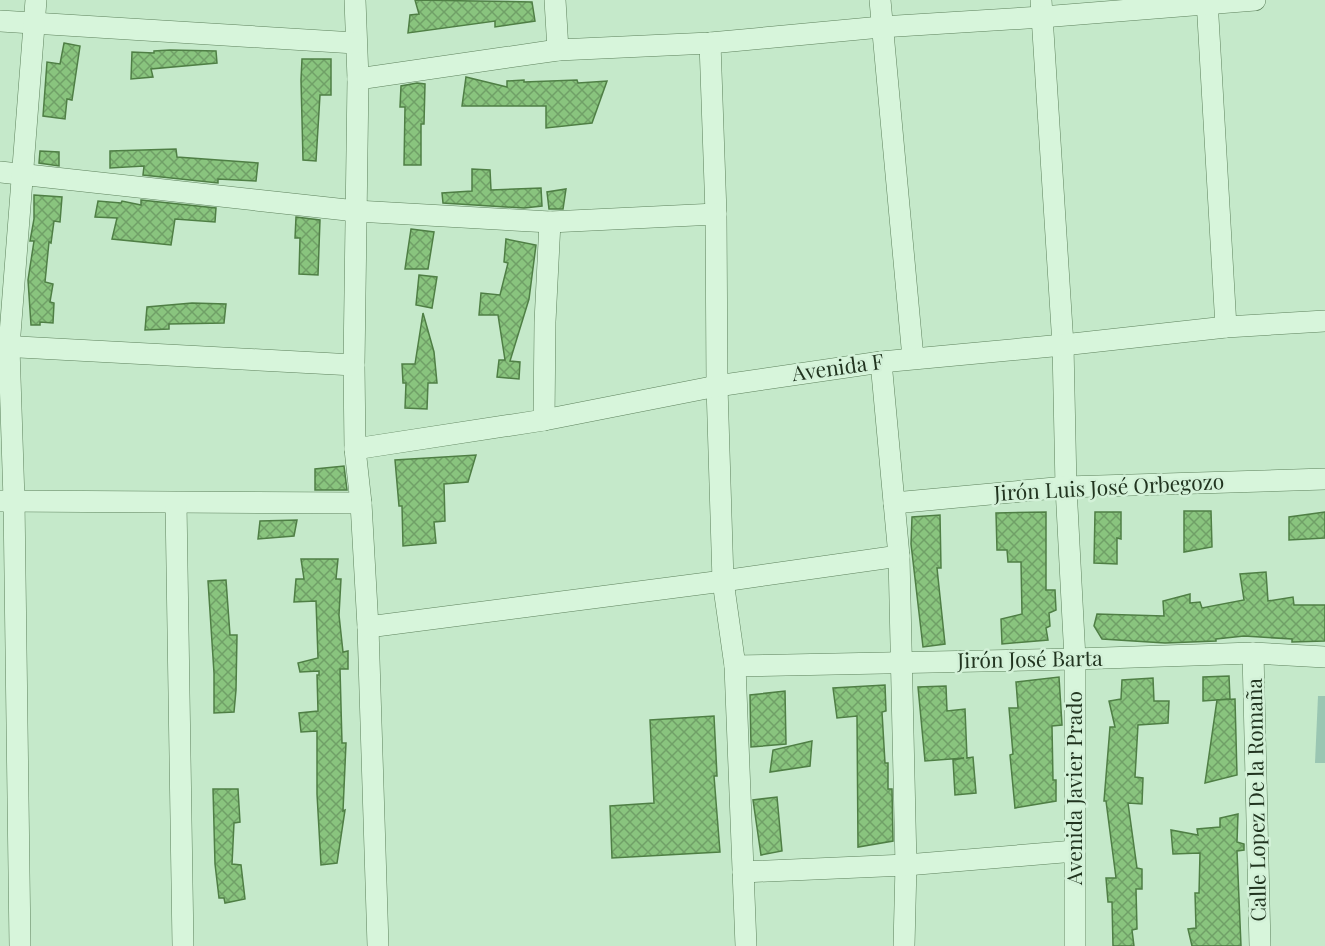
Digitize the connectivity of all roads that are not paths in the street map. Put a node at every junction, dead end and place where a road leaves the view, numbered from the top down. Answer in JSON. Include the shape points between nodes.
{"nodes":[{"id":1,"x":36,"y":0,"type":"edge"},
{"id":2,"x":355,"y":0,"type":"edge"},
{"id":3,"x":555,"y":0,"type":"edge"},
{"id":4,"x":880,"y":0,"type":"edge"},
{"id":5,"x":1255,"y":0,"type":"edge"},
{"id":6,"x":1207,"y":2,"type":"edge"},
{"id":7,"x":1041,"y":9,"type":"edge"},
{"id":8,"x":0,"y":21,"type":"edge"},
{"id":9,"x":34,"y":23,"type":"junction"},
{"id":10,"x":881,"y":27,"type":"junction"},
{"id":11,"x":356,"y":43,"type":"junction"},
{"id":12,"x":710,"y":43,"type":"junction"},
{"id":13,"x":558,"y":50,"type":"junction"},
{"id":14,"x":358,"y":79,"type":"junction"},
{"id":15,"x":0,"y":172,"type":"edge"},
{"id":16,"x":22,"y":174,"type":"junction"},
{"id":17,"x":356,"y":212,"type":"junction"},
{"id":18,"x":716,"y":214,"type":"junction"},
{"id":19,"x":549,"y":222,"type":"junction"},
{"id":20,"x":1325,"y":321,"type":"edge"},
{"id":21,"x":1226,"y":327,"type":"junction"},
{"id":22,"x":1063,"y":345,"type":"junction"},
{"id":23,"x":4,"y":346,"type":"edge"},
{"id":24,"x":913,"y":358,"type":"junction"},
{"id":25,"x":881,"y":362,"type":"junction"},
{"id":26,"x":354,"y":365,"type":"junction"},
{"id":27,"x":717,"y":386,"type":"junction"},
{"id":28,"x":544,"y":420,"type":"junction"},
{"id":29,"x":355,"y":449,"type":"junction"},
{"id":30,"x":1325,"y":479,"type":"edge"},
{"id":31,"x":1066,"y":487,"type":"junction"},
{"id":32,"x":7,"y":501,"type":"edge"},
{"id":33,"x":176,"y":503,"type":"junction"},
{"id":34,"x":361,"y":503,"type":"junction"},
{"id":35,"x":894,"y":503,"type":"junction"},
{"id":36,"x":899,"y":556,"type":"junction"},
{"id":37,"x":723,"y":581,"type":"junction"},
{"id":38,"x":368,"y":627,"type":"junction"},
{"id":39,"x":1253,"y":653,"type":"junction"},
{"id":40,"x":1325,"y":657,"type":"edge"},
{"id":41,"x":1075,"y":659,"type":"junction"},
{"id":42,"x":903,"y":662,"type":"junction"},
{"id":43,"x":735,"y":666,"type":"junction"},
{"id":44,"x":1074,"y":851,"type":"junction"},
{"id":45,"x":906,"y":865,"type":"junction"},
{"id":46,"x":742,"y":872,"type":"junction"},
{"id":47,"x":20,"y":946,"type":"edge"},
{"id":48,"x":183,"y":946,"type":"edge"},
{"id":49,"x":378,"y":946,"type":"edge"},
{"id":50,"x":746,"y":946,"type":"edge"},
{"id":51,"x":904,"y":946,"type":"edge"},
{"id":52,"x":1075,"y":946,"type":"edge"},
{"id":53,"x":1260,"y":946,"type":"edge"}],
"edges":[{"from":1,"to":9,"type":"street"},
{"from":2,"to":11,"type":"street"},
{"from":3,"to":13,"type":"street"},
{"from":4,"to":10,"type":"street"},
{"from":5,"to":6,"type":"street"},
{"from":6,"to":7,"type":"street"},
{"from":6,"to":21,"type":"street"},
{"from":7,"to":10,"type":"street"},
{"from":7,"to":22,"type":"street","name":"Avenida Javier Prado"},
{"from":8,"to":9,"type":"street"},
{"from":9,"to":11,"type":"street"},
{"from":9,"to":16,"type":"street"},
{"from":10,"to":12,"type":"street"},
{"from":10,"to":24,"type":"street"},
{"from":11,"to":14,"type":"street"},
{"from":12,"to":13,"type":"street"},
{"from":12,"to":18,"type":"street"},
{"from":13,"to":14,"type":"street"},
{"from":14,"to":17,"type":"street"},
{"from":15,"to":16,"type":"street"},
{"from":16,"to":17,"type":"street"},
{"from":16,"to":23,"type":"street"},
{"from":17,"to":19,"type":"street"},
{"from":17,"to":26,"type":"street"},
{"from":18,"to":19,"type":"street"},
{"from":18,"to":27,"type":"street"},
{"from":19,"to":28,"type":"street"},
{"from":20,"to":21,"type":"street","name":"Avenida F"},
{"from":21,"to":22,"type":"street","name":"Avenida F"},
{"from":22,"to":24,"type":"street","name":"Avenida F"},
{"from":22,"to":31,"type":"street","name":"Avenida Javier Prado"},
{"from":23,"to":26,"type":"street"},
{"from":23,"to":32,"type":"street"},
{"from":24,"to":25,"type":"street","name":"Avenida F"},
{"from":25,"to":27,"type":"street","name":"Avenida F"},
{"from":25,"to":35,"type":"street"},
{"from":26,"to":29,"type":"street"},
{"from":27,"to":28,"type":"street","name":"Avenida F"},
{"from":27,"to":37,"type":"street"},
{"from":28,"to":29,"type":"street","name":"Avenida F"},
{"from":29,"to":34,"type":"street"},
{"from":30,"to":31,"type":"street","name":"Jirón Luis José Orbegozo"},
{"from":31,"to":35,"type":"street","name":"Jirón Luis José Orbegozo"},
{"from":31,"to":41,"type":"street","name":"Avenida Javier Prado"},
{"from":32,"to":33,"type":"street"},
{"from":32,"to":47,"type":"street"},
{"from":33,"to":34,"type":"street"},
{"from":33,"to":48,"type":"street"},
{"from":34,"to":38,"type":"street"},
{"from":35,"to":36,"type":"street"},
{"from":36,"to":37,"type":"street"},
{"from":36,"to":42,"type":"street"},
{"from":37,"to":38,"type":"street"},
{"from":37,"to":43,"type":"street"},
{"from":38,"to":49,"type":"street"},
{"from":39,"to":40,"type":"street","name":"Jirón José Barta"},
{"from":39,"to":41,"type":"street","name":"Jirón José Barta"},
{"from":39,"to":53,"type":"street","name":"Calle Lopez De la Romaña"},
{"from":41,"to":42,"type":"street","name":"Jirón José Barta"},
{"from":41,"to":44,"type":"street","name":"Avenida Javier Prado"},
{"from":42,"to":43,"type":"street","name":"Jirón José Barta"},
{"from":42,"to":45,"type":"street"},
{"from":43,"to":46,"type":"street"},
{"from":44,"to":45,"type":"street"},
{"from":44,"to":52,"type":"street","name":"Avenida Javier Prado"},
{"from":45,"to":46,"type":"street"},
{"from":45,"to":51,"type":"street"},
{"from":46,"to":50,"type":"street"}]}
